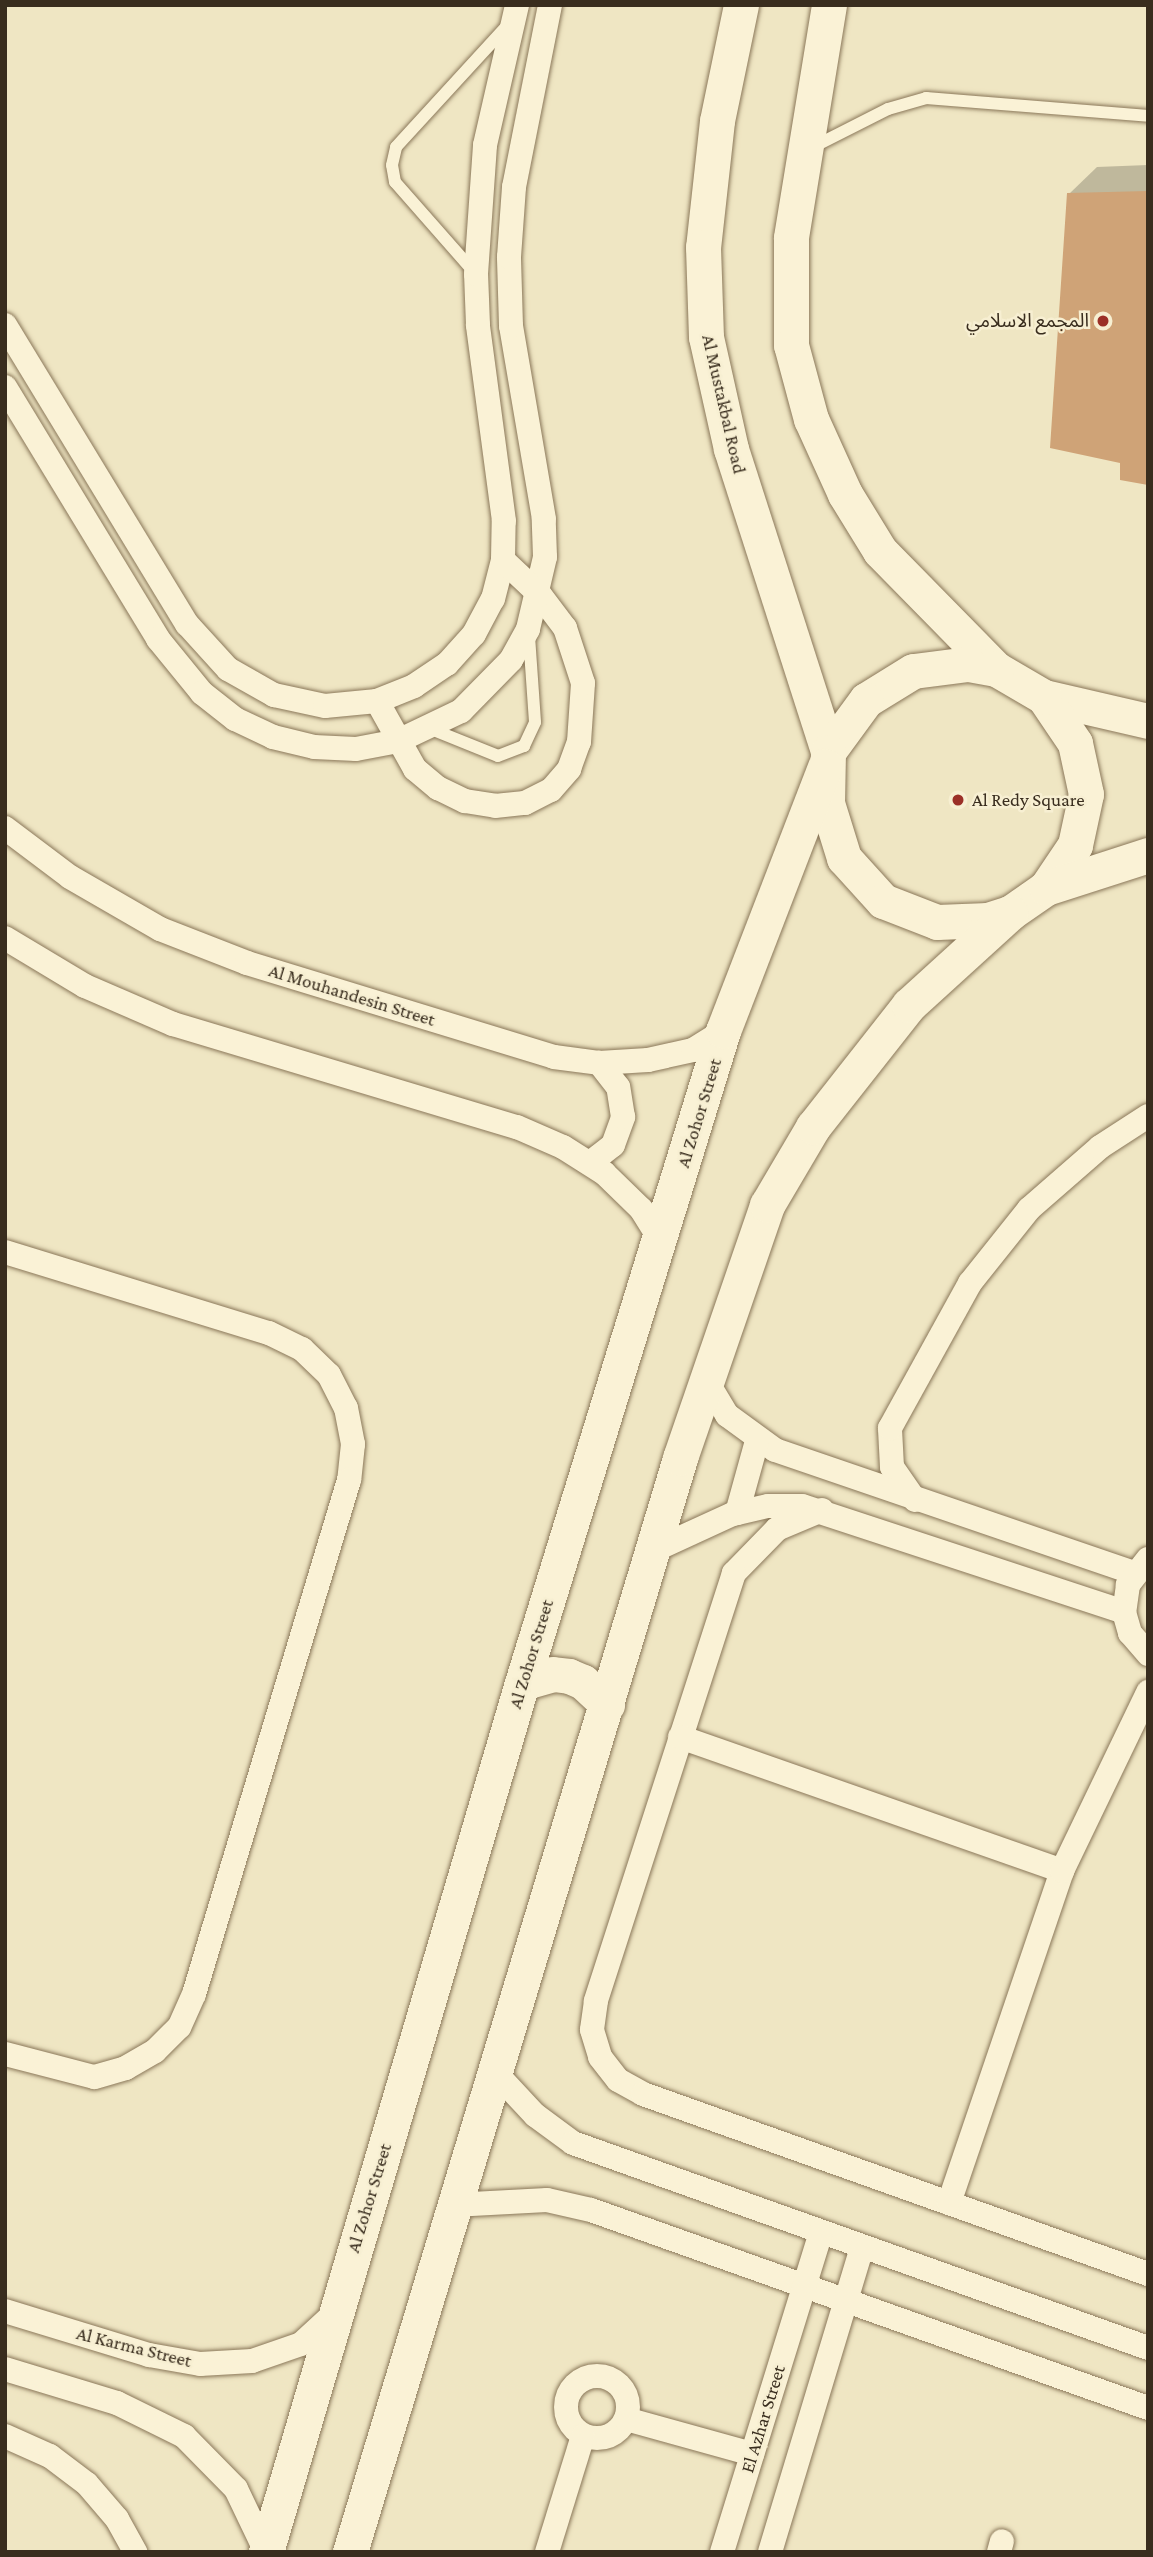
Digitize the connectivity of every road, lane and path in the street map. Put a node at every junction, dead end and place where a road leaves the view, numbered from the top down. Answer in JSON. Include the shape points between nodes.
{"nodes":[{"id":1,"x":550,"y":5,"type":"edge"},
{"id":2,"x":741,"y":5,"type":"edge"},
{"id":3,"x":829,"y":5,"type":"edge"},
{"id":4,"x":515,"y":12,"type":"edge"},
{"id":5,"x":1148,"y":116,"type":"edge"},
{"id":6,"x":808,"y":150,"type":"junction"},
{"id":7,"x":476,"y":274,"type":"junction"},
{"id":8,"x":5,"y":325,"type":"edge"},
{"id":9,"x":5,"y":387,"type":"edge"},
{"id":10,"x":120,"y":514,"type":"junction"},
{"id":11,"x":94,"y":532,"type":"junction"},
{"id":12,"x":503,"y":561,"type":"junction"},
{"id":13,"x":540,"y":595,"type":"junction"},
{"id":14,"x":528,"y":629,"type":"junction"},
{"id":15,"x":996,"y":669,"type":"junction"},
{"id":16,"x":1044,"y":697,"type":"junction"},
{"id":17,"x":377,"y":701,"type":"junction"},
{"id":18,"x":1148,"y":721,"type":"edge"},
{"id":19,"x":431,"y":729,"type":"junction"},
{"id":20,"x":398,"y":741,"type":"junction"},
{"id":21,"x":826,"y":759,"type":"junction"},
{"id":22,"x":5,"y":828,"type":"edge"},
{"id":23,"x":1148,"y":855,"type":"edge"},
{"id":24,"x":1046,"y":888,"type":"junction"},
{"id":25,"x":1010,"y":913,"type":"junction"},
{"id":26,"x":5,"y":938,"type":"edge"},
{"id":27,"x":723,"y":1031,"type":"junction"},
{"id":28,"x":599,"y":1063,"type":"junction"},
{"id":29,"x":1148,"y":1116,"type":"edge"},
{"id":30,"x":590,"y":1163,"type":"junction"},
{"id":31,"x":661,"y":1241,"type":"junction"},
{"id":32,"x":5,"y":1252,"type":"edge"},
{"id":33,"x":706,"y":1380,"type":"junction"},
{"id":34,"x":757,"y":1441,"type":"junction"},
{"id":35,"x":905,"y":1497,"type":"junction"},
{"id":36,"x":821,"y":1510,"type":"junction"},
{"id":37,"x":737,"y":1513,"type":"junction"},
{"id":38,"x":884,"y":1531,"type":"junction"},
{"id":39,"x":652,"y":1551,"type":"junction"},
{"id":40,"x":1141,"y":1566,"type":"edge"},
{"id":41,"x":1124,"y":1612,"type":"junction"},
{"id":42,"x":1148,"y":1654,"type":"edge"},
{"id":43,"x":522,"y":1683,"type":"junction"},
{"id":44,"x":1148,"y":1692,"type":"edge"},
{"id":45,"x":607,"y":1704,"type":"junction"},
{"id":46,"x":680,"y":1737,"type":"junction"},
{"id":47,"x":1062,"y":1871,"type":"junction"},
{"id":48,"x":5,"y":2054,"type":"edge"},
{"id":49,"x":493,"y":2070,"type":"junction"},
{"id":50,"x":949,"y":2203,"type":"junction"},
{"id":51,"x":453,"y":2205,"type":"junction"},
{"id":52,"x":821,"y":2232,"type":"junction"},
{"id":53,"x":862,"y":2246,"type":"junction"},
{"id":54,"x":1148,"y":2274,"type":"edge"},
{"id":55,"x":804,"y":2286,"type":"junction"},
{"id":56,"x":846,"y":2301,"type":"junction"},
{"id":57,"x":5,"y":2311,"type":"edge"},
{"id":58,"x":335,"y":2313,"type":"junction"},
{"id":59,"x":1148,"y":2348,"type":"edge"},
{"id":60,"x":5,"y":2369,"type":"edge"},
{"id":61,"x":1148,"y":2408,"type":"edge"},
{"id":62,"x":626,"y":2419,"type":"junction"},
{"id":63,"x":5,"y":2436,"type":"edge"},
{"id":64,"x":583,"y":2436,"type":"junction"},
{"id":65,"x":752,"y":2454,"type":"junction"},
{"id":66,"x":135,"y":2552,"type":"edge"},
{"id":67,"x":266,"y":2552,"type":"edge"},
{"id":68,"x":350,"y":2552,"type":"edge"},
{"id":69,"x":547,"y":2552,"type":"edge"},
{"id":70,"x":722,"y":2552,"type":"edge"},
{"id":71,"x":770,"y":2552,"type":"edge"}],
"edges":[{"from":1,"to":13,"type":"street","via":[[518,160],[509,257],[519,384],[544,519]]},
{"from":2,"to":21,"type":"main road","name":"Al Mustakbal Road","via":[[717,121],[704,247],[706,337],[731,449]]},
{"from":3,"to":6,"type":"main road"},
{"from":4,"to":7,"type":"street","via":[[485,145]]},
{"from":4,"to":7,"type":"lane","via":[[396,146],[392,165],[395,182]]},
{"from":5,"to":6,"type":"lane","via":[[926,99],[888,109]]},
{"from":6,"to":15,"type":"main road","via":[[791,238],[791,345],[811,419],[845,494],[880,551]]},
{"from":7,"to":12,"type":"street","via":[[478,325],[504,521]]},
{"from":8,"to":10,"type":"street"},
{"from":9,"to":11,"type":"street"},
{"from":10,"to":11,"type":"street"},
{"from":10,"to":17,"type":"street","via":[[187,624],[228,669],[274,695],[299,702],[325,706]]},
{"from":11,"to":20,"type":"street","via":[[174,661],[202,693],[235,719],[273,737],[314,747],[356,749]]},
{"from":12,"to":13,"type":"street"},
{"from":12,"to":17,"type":"street","via":[[493,599],[474,634],[447,664],[414,686]]},
{"from":13,"to":14,"type":"street"},
{"from":13,"to":20,"type":"street","via":[[565,628],[583,684],[579,742],[569,769],[551,790],[525,803],[495,806],[465,801],[438,788],[415,769]]},
{"from":14,"to":19,"type":"street","via":[[488,687]]},
{"from":14,"to":19,"type":"lane","via":[[535,722],[524,746],[498,755]]},
{"from":15,"to":16,"type":"main road"},
{"from":15,"to":21,"type":"main road","name":"Al Zohor Street","via":[[940,665],[888,683],[866,700]]},
{"from":16,"to":18,"type":"main road"},
{"from":16,"to":24,"type":"main road","via":[[1075,743],[1086,794],[1076,845]]},
{"from":17,"to":20,"type":"street"},
{"from":19,"to":20,"type":"street"},
{"from":21,"to":25,"type":"main road","name":"Al Mustakbal Road","via":[[827,803],[840,849],[861,882],[883,901],[937,922],[967,923]]},
{"from":21,"to":27,"type":"main road","name":"Al Zohor Street"},
{"from":22,"to":28,"type":"street","name":"Al Mouhandesin Street","via":[[70,877],[160,929],[234,958],[554,1057]]},
{"from":23,"to":24,"type":"main road"},
{"from":24,"to":25,"type":"main road"},
{"from":25,"to":33,"type":"main road","via":[[920,993],[813,1127],[767,1205]]},
{"from":26,"to":30,"type":"street","via":[[85,986],[173,1024],[517,1126]]},
{"from":27,"to":28,"type":"street","name":"Al Mouhandesin Street","via":[[693,1050],[648,1060]]},
{"from":27,"to":31,"type":"main road","name":"Al Zohor Street"},
{"from":28,"to":30,"type":"street","via":[[618,1087],[623,1117],[613,1144]]},
{"from":29,"to":35,"type":"street","via":[[1100,1147],[1029,1209],[970,1283],[890,1428],[891,1467]]},
{"from":30,"to":31,"type":"street","via":[[641,1209]]},
{"from":31,"to":43,"type":"main road","name":"Al Zohor Street"},
{"from":32,"to":48,"type":"street","via":[[270,1333],[302,1349],[329,1375],[346,1408],[354,1444],[345,1494],[194,1994],[178,2027],[155,2051],[126,2068],[94,2077]]},
{"from":33,"to":34,"type":"street","via":[[727,1415]]},
{"from":33,"to":39,"type":"main road"},
{"from":34,"to":35,"type":"street"},
{"from":34,"to":37,"type":"street"},
{"from":35,"to":38,"type":"street"},
{"from":35,"to":40,"type":"street"},
{"from":36,"to":37,"type":"street","via":[[768,1506]]},
{"from":36,"to":38,"type":"street"},
{"from":36,"to":46,"type":"street","via":[[778,1529],[734,1573]]},
{"from":37,"to":39,"type":"street"},
{"from":38,"to":41,"type":"street"},
{"from":39,"to":45,"type":"main road"},
{"from":40,"to":41,"type":"street"},
{"from":41,"to":42,"type":"street","via":[[1130,1633]]},
{"from":43,"to":45,"type":"main road","via":[[537,1677],[569,1676]]},
{"from":43,"to":58,"type":"main road","name":"Al Zohor Street"},
{"from":44,"to":47,"type":"street"},
{"from":45,"to":49,"type":"main road"},
{"from":46,"to":47,"type":"street"},
{"from":46,"to":50,"type":"street","via":[[596,2001],[592,2030],[600,2057],[618,2080],[643,2094]]},
{"from":47,"to":50,"type":"street"},
{"from":49,"to":51,"type":"main road"},
{"from":49,"to":52,"type":"street","via":[[534,2115],[573,2143]]},
{"from":50,"to":54,"type":"street"},
{"from":51,"to":55,"type":"street","via":[[547,2200],[591,2210]]},
{"from":51,"to":68,"type":"main road"},
{"from":52,"to":53,"type":"street"},
{"from":52,"to":55,"type":"street","name":"El Azhar Street"},
{"from":53,"to":56,"type":"street"},
{"from":53,"to":59,"type":"street"},
{"from":55,"to":56,"type":"street"},
{"from":55,"to":65,"type":"street","name":"El Azhar Street"},
{"from":56,"to":61,"type":"street"},
{"from":56,"to":71,"type":"street"},
{"from":57,"to":58,"type":"street","name":"Al Karma Street","via":[[149,2355],[200,2364],[252,2361],[301,2344]]},
{"from":58,"to":67,"type":"main road","name":"Al Zohor Street"},
{"from":60,"to":67,"type":"street","via":[[117,2403],[184,2436],[236,2489]]},
{"from":62,"to":64,"type":"street","via":[[608,2435]]},
{"from":62,"to":64,"type":"street","via":[[627,2403],[621,2388],[608,2378],[585,2379],[568,2395],[565,2411]]},
{"from":62,"to":65,"type":"street"},
{"from":63,"to":66,"type":"street","via":[[50,2456],[87,2484],[117,2519]]},
{"from":64,"to":69,"type":"street"},
{"from":65,"to":70,"type":"street","name":"El Azhar Street"}]}
